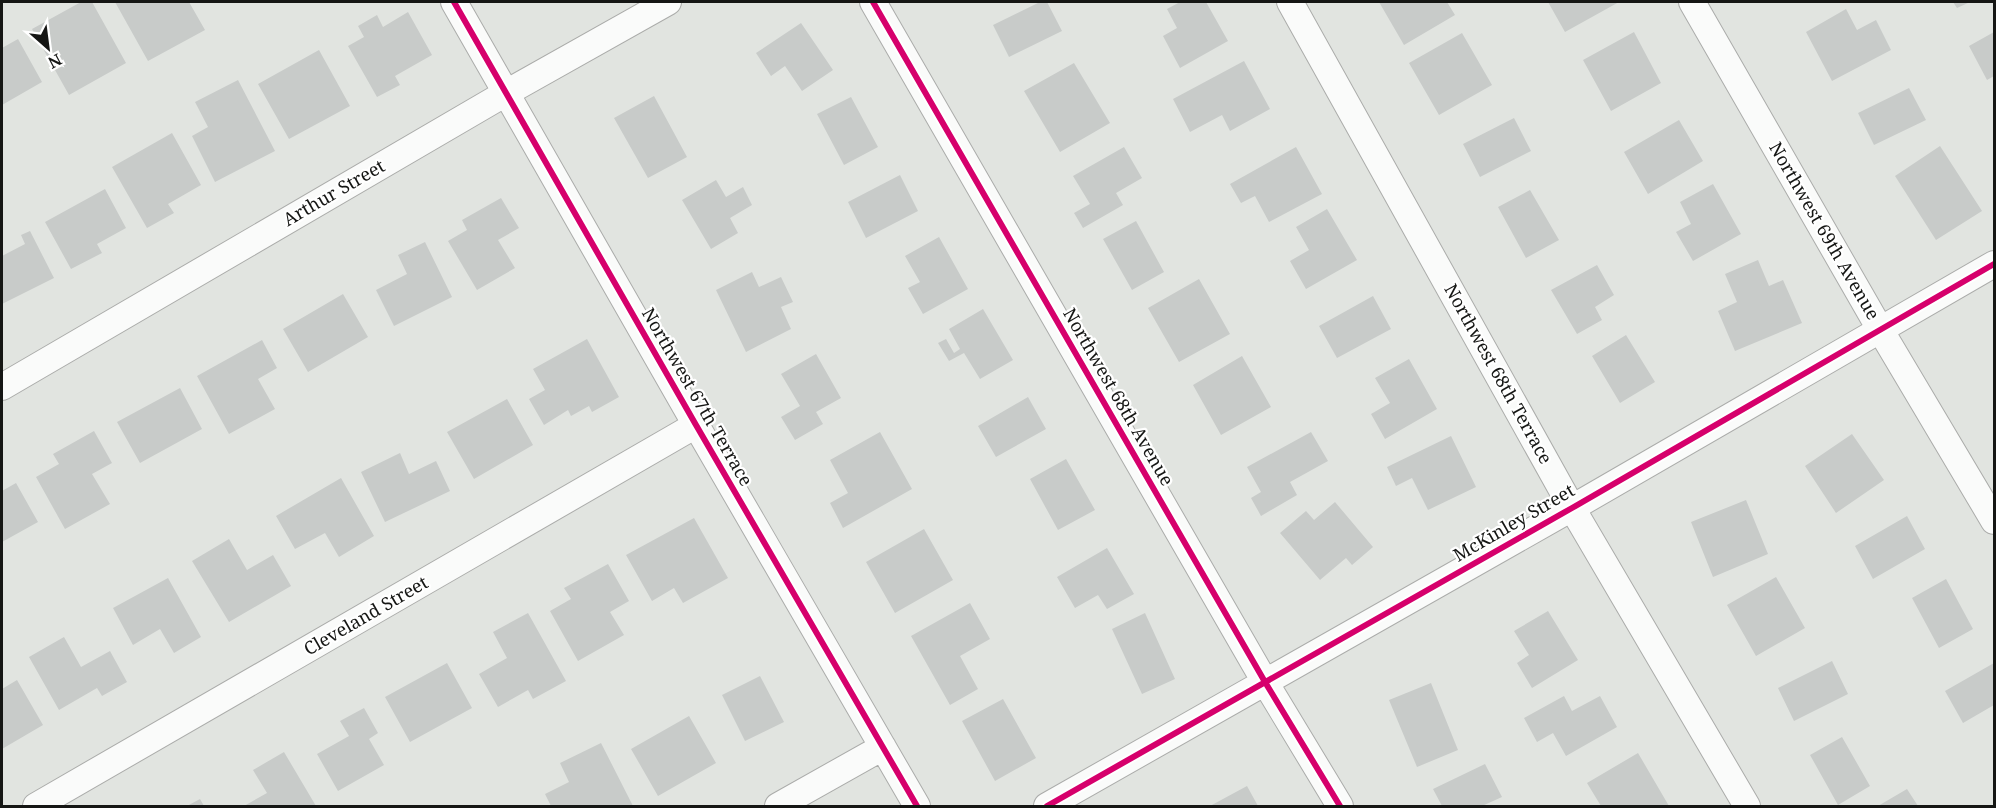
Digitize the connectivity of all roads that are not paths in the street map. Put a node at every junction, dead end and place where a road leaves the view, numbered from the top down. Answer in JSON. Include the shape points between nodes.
{"nodes":[{"id":1,"x":454,"y":2,"type":"edge"},
{"id":2,"x":668,"y":2,"type":"edge"},
{"id":3,"x":873,"y":2,"type":"edge"},
{"id":4,"x":1290,"y":2,"type":"edge"},
{"id":5,"x":1692,"y":2,"type":"edge"},
{"id":6,"x":506,"y":93,"type":"junction"},
{"id":7,"x":1995,"y":264,"type":"edge"},
{"id":8,"x":1881,"y":331,"type":"junction"},
{"id":9,"x":2,"y":387,"type":"edge"},
{"id":10,"x":696,"y":425,"type":"junction"},
{"id":11,"x":1572,"y":508,"type":"junction"},
{"id":12,"x":1995,"y":521,"type":"edge"},
{"id":13,"x":1265,"y":682,"type":"junction"},
{"id":14,"x":882,"y":747,"type":"junction"},
{"id":15,"x":36,"y":807,"type":"edge"},
{"id":16,"x":778,"y":807,"type":"edge"},
{"id":17,"x":917,"y":807,"type":"edge"},
{"id":18,"x":1047,"y":807,"type":"edge"},
{"id":19,"x":1340,"y":807,"type":"edge"},
{"id":20,"x":1747,"y":807,"type":"edge"}],
"edges":[{"from":1,"to":6,"type":"street","name":"Northwest 67th Terrace"},
{"from":2,"to":6,"type":"street","name":"Arthur Street"},
{"from":3,"to":13,"type":"street","name":"Northwest 68th Avenue"},
{"from":4,"to":11,"type":"street","name":"Northwest 68th Terrace"},
{"from":5,"to":8,"type":"street","name":"Northwest 69th Avenue"},
{"from":6,"to":9,"type":"street","name":"Arthur Street"},
{"from":6,"to":10,"type":"street","name":"Northwest 67th Terrace"},
{"from":7,"to":8,"type":"street","name":"McKinley Street"},
{"from":8,"to":11,"type":"street","name":"McKinley Street"},
{"from":8,"to":12,"type":"street","name":"Northwest 69th Avenue"},
{"from":10,"to":14,"type":"street","name":"Northwest 67th Terrace"},
{"from":10,"to":15,"type":"street","name":"Cleveland Street"},
{"from":11,"to":13,"type":"street","name":"McKinley Street"},
{"from":11,"to":20,"type":"street","name":"Northwest 68th Terrace"},
{"from":13,"to":18,"type":"street","name":"McKinley Street"},
{"from":13,"to":19,"type":"street","name":"Northwest 68th Avenue"},
{"from":14,"to":16,"type":"street"},
{"from":14,"to":17,"type":"street","name":"Northwest 67th Terrace"}]}
